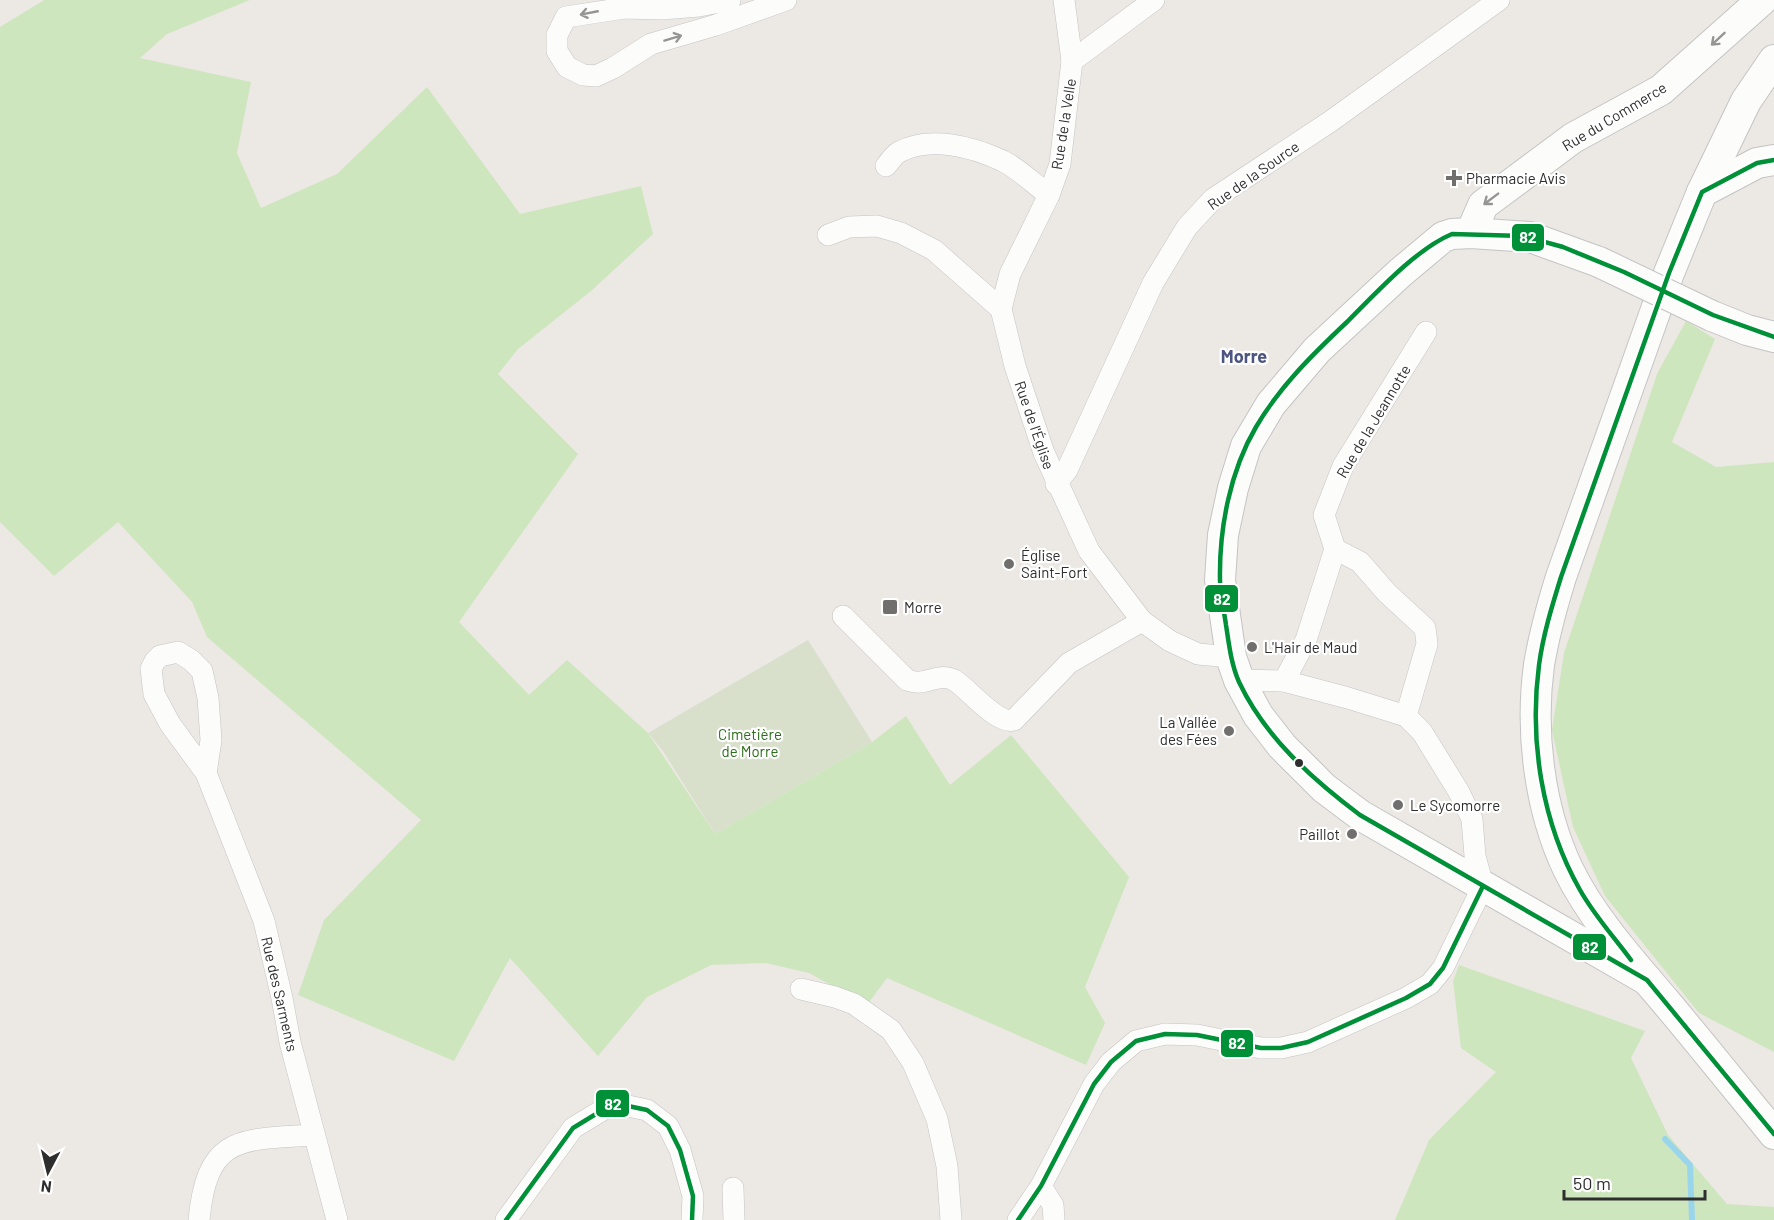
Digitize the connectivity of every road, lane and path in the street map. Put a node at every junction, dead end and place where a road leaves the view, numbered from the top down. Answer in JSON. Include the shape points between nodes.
{"nodes":[{"id":1,"x":730,"y":0,"type":"edge"},
{"id":2,"x":786,"y":0,"type":"edge"},
{"id":3,"x":1064,"y":0,"type":"edge"},
{"id":4,"x":1154,"y":0,"type":"edge"},
{"id":5,"x":1499,"y":0,"type":"edge"},
{"id":6,"x":1762,"y":0,"type":"edge"},
{"id":7,"x":1774,"y":60,"type":"edge"},
{"id":8,"x":1072,"y":61,"type":"junction"},
{"id":9,"x":891,"y":159,"type":"dead end"},
{"id":10,"x":1774,"y":160,"type":"edge"},
{"id":11,"x":1702,"y":192,"type":"junction"},
{"id":12,"x":1049,"y":195,"type":"junction"},
{"id":13,"x":1471,"y":233,"type":"junction"},
{"id":14,"x":828,"y":235,"type":"dead end"},
{"id":15,"x":1001,"y":309,"type":"junction"},
{"id":16,"x":1426,"y":332,"type":"dead end"},
{"id":17,"x":1774,"y":337,"type":"edge"},
{"id":18,"x":1056,"y":484,"type":"junction"},
{"id":19,"x":1335,"y":549,"type":"junction"},
{"id":20,"x":843,"y":616,"type":"dead end"},
{"id":21,"x":1143,"y":621,"type":"junction"},
{"id":22,"x":1235,"y":669,"type":"junction"},
{"id":23,"x":1284,"y":681,"type":"junction"},
{"id":24,"x":1406,"y":716,"type":"junction"},
{"id":25,"x":206,"y":773,"type":"junction"},
{"id":26,"x":1483,"y":886,"type":"junction"},
{"id":27,"x":1647,"y":980,"type":"junction"},
{"id":28,"x":801,"y":989,"type":"dead end"},
{"id":29,"x":1774,"y":1134,"type":"edge"},
{"id":30,"x":314,"y":1135,"type":"junction"},
{"id":31,"x":1041,"y":1186,"type":"junction"},
{"id":32,"x":733,"y":1188,"type":"dead end"},
{"id":33,"x":199,"y":1220,"type":"edge"},
{"id":34,"x":337,"y":1220,"type":"edge"},
{"id":35,"x":506,"y":1220,"type":"edge"},
{"id":36,"x":692,"y":1220,"type":"edge"},
{"id":37,"x":734,"y":1220,"type":"edge"},
{"id":38,"x":951,"y":1220,"type":"edge"},
{"id":39,"x":1018,"y":1220,"type":"edge"},
{"id":40,"x":1054,"y":1220,"type":"edge"}],
"edges":[{"from":1,"to":2,"type":"street","one_way":true,"via":[[566,17],[556,35],[557,51],[567,67],[596,76],[651,44]]},
{"from":3,"to":8,"type":"street","name":"Rue de la Velle"},
{"from":4,"to":8,"type":"street"},
{"from":5,"to":18,"type":"street","name":"Rue de la Source","via":[[1213,199],[1193,220],[1153,282],[1072,460]]},
{"from":6,"to":13,"type":"street","name":"Rue du Commerce","one_way":true,"via":[[1661,90],[1573,138],[1483,205]]},
{"from":7,"to":11,"type":"street","via":[[1746,101]]},
{"from":8,"to":12,"type":"street","name":"Rue de la Velle","via":[[1060,164]]},
{"from":9,"to":12,"type":"street","via":[[914,145],[933,143],[969,149],[1005,162]]},
{"from":10,"to":11,"type":"street","via":[[1757,163]]},
{"from":11,"to":27,"type":"street","via":[[1669,273],[1561,577],[1539,664],[1536,728],[1549,816],[1558,843],[1579,890]]},
{"from":12,"to":15,"type":"street","name":"Rue de la Velle","via":[[1010,274]]},
{"from":13,"to":17,"type":"street","bridge":true,"via":[[1530,237],[1599,262],[1712,316]]},
{"from":13,"to":22,"type":"street","via":[[1443,237],[1317,350],[1271,404],[1246,446],[1223,535],[1220,580]]},
{"from":14,"to":15,"type":"street","via":[[849,227],[877,226],[902,233],[934,250]]},
{"from":15,"to":18,"type":"street","name":"Rue de l'Église","via":[[1015,366]]},
{"from":16,"to":19,"type":"street","name":"Rue de la Jeannotte","via":[[1343,466],[1324,515]]},
{"from":18,"to":21,"type":"street","name":"Rue de l'Église","via":[[1089,551]]},
{"from":19,"to":23,"type":"street","via":[[1306,640]]},
{"from":19,"to":24,"type":"street","via":[[1360,562],[1425,628],[1427,644]]},
{"from":20,"to":21,"type":"street","via":[[907,680],[955,680],[1009,722],[1068,663]]},
{"from":21,"to":22,"type":"street","name":"Rue de l'Église","via":[[1170,641]]},
{"from":22,"to":23,"type":"street","name":"Rue de l'Église"},
{"from":22,"to":26,"type":"street","via":[[1258,715],[1324,788],[1360,815]]},
{"from":23,"to":24,"type":"street","name":"Rue de l'Église"},
{"from":24,"to":26,"type":"street","via":[[1422,732],[1472,819],[1475,856]]},
{"from":25,"to":25,"type":"street","name":"Rue des Sarments","via":[[211,740],[202,671],[177,652],[160,656],[151,669],[153,694]]},
{"from":25,"to":30,"type":"street","name":"Rue des Sarments","via":[[264,921]]},
{"from":26,"to":27,"type":"street"},
{"from":26,"to":31,"type":"street","via":[[1443,968],[1430,984],[1308,1042],[1261,1048],[1197,1035],[1165,1034],[1136,1041],[1111,1062],[1094,1084]]},
{"from":27,"to":29,"type":"street"},
{"from":28,"to":38,"type":"street","via":[[854,1004],[891,1030],[913,1063],[937,1119],[947,1166]]},
{"from":30,"to":33,"type":"street","via":[[233,1145],[206,1176]]},
{"from":30,"to":34,"type":"street","name":"Rue des Sarments"},
{"from":31,"to":39,"type":"street"},
{"from":31,"to":40,"type":"street","via":[[1053,1205]]},
{"from":32,"to":37,"type":"street"},
{"from":35,"to":36,"type":"street","via":[[573,1128],[614,1103],[647,1110],[668,1126],[680,1150],[693,1196]]}]}
